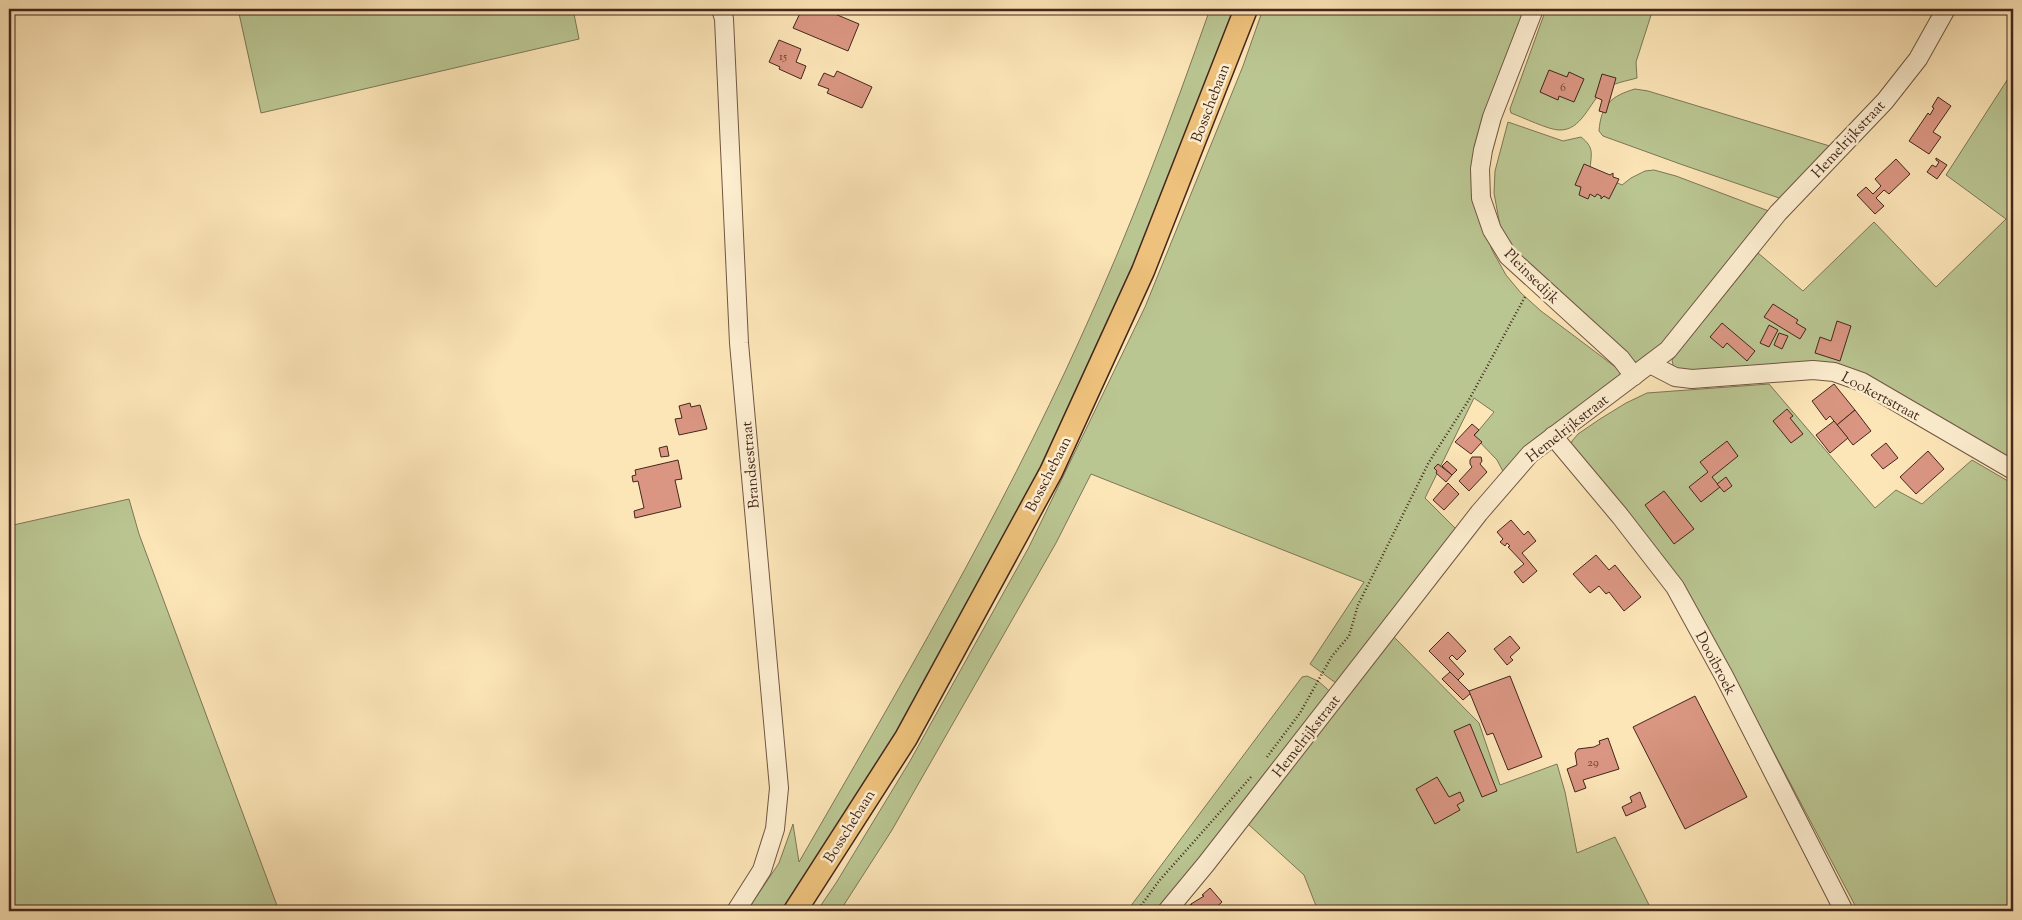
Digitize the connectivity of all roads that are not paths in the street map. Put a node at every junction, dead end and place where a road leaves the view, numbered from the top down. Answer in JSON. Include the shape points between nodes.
{"nodes":[{"id":1,"x":722,"y":9,"type":"edge"},
{"id":2,"x":1246,"y":9,"type":"edge"},
{"id":3,"x":1534,"y":9,"type":"edge"},
{"id":4,"x":1946,"y":9,"type":"edge"},
{"id":5,"x":1650,"y":364,"type":"junction"},
{"id":6,"x":1634,"y":376,"type":"junction"},
{"id":7,"x":1554,"y":436,"type":"junction"},
{"id":8,"x":2013,"y":470,"type":"edge"},
{"id":9,"x":736,"y":911,"type":"edge"},
{"id":10,"x":795,"y":911,"type":"edge"},
{"id":11,"x":1168,"y":911,"type":"edge"},
{"id":12,"x":1844,"y":911,"type":"edge"}],
"edges":[{"from":1,"to":9,"type":"street","name":"Brandsestraat","via":[[739,343],[779,788],[775,829],[762,870]]},
{"from":2,"to":10,"type":"main road","name":"Bosschebaan","via":[[1143,271],[1051,472],[906,738]]},
{"from":3,"to":6,"type":"street","name":"Pleinsedijk","via":[[1492,117],[1480,169],[1481,198],[1492,230],[1508,256],[1621,359]]},
{"from":4,"to":5,"type":"street","name":"Hemelrijkstraat","via":[[1918,59],[1885,101],[1778,213],[1668,350]]},
{"from":5,"to":6,"type":"street","name":"Hemelrijkstraat"},
{"from":5,"to":8,"type":"street","name":"Lookertstraat","via":[[1675,377],[1692,379],[1812,370],[1834,372],[1862,382]]},
{"from":6,"to":7,"type":"street","name":"Hemelrijkstraat"},
{"from":7,"to":11,"type":"street","name":"Hemelrijkstraat","via":[[1530,454],[1479,513]]},
{"from":7,"to":12,"type":"street","name":"Dooibroek","via":[[1674,587],[1724,676]]}]}
